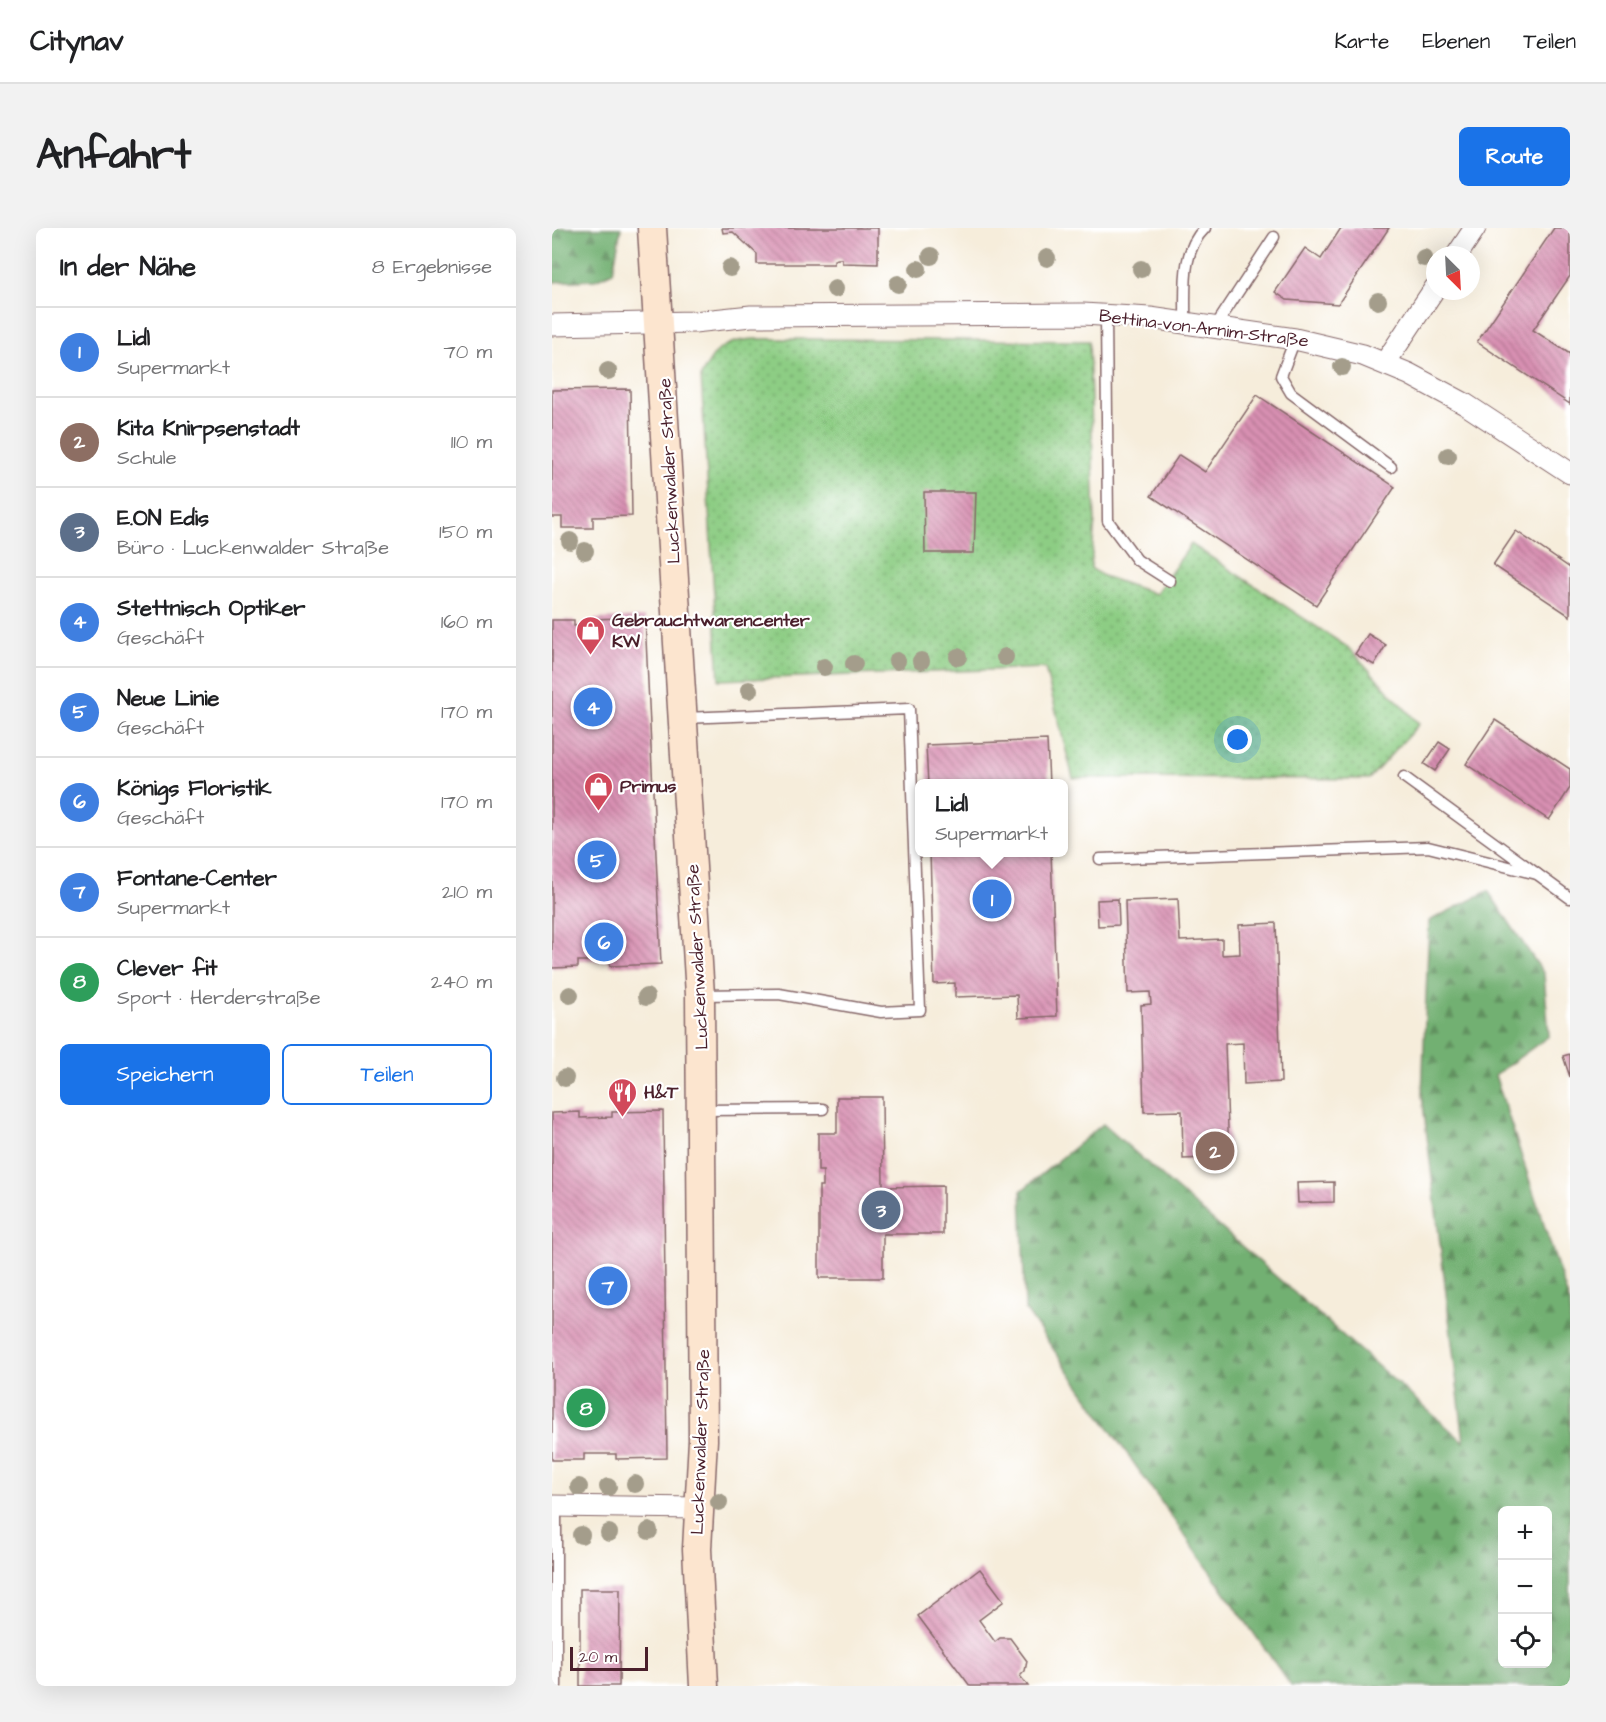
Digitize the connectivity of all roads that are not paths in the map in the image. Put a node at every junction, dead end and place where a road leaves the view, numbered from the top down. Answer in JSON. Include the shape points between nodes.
{"nodes":[{"id":1,"x":652,"y":228,"type":"edge"},
{"id":2,"x":1204,"y":228,"type":"edge"},
{"id":3,"x":1475,"y":228,"type":"edge"},
{"id":4,"x":1274,"y":237,"type":"dead end"},
{"id":5,"x":1463,"y":246,"type":"edge"},
{"id":6,"x":1427,"y":300,"type":"edge"},
{"id":7,"x":1106,"y":315,"type":"junction"},
{"id":8,"x":660,"y":323,"type":"junction"},
{"id":9,"x":1185,"y":323,"type":"junction"},
{"id":10,"x":552,"y":325,"type":"edge"},
{"id":11,"x":1215,"y":327,"type":"junction"},
{"id":12,"x":1295,"y":339,"type":"junction"},
{"id":13,"x":1385,"y":363,"type":"junction"},
{"id":14,"x":1391,"y":467,"type":"dead end"},
{"id":15,"x":1570,"y":473,"type":"edge"},
{"id":16,"x":1170,"y":581,"type":"dead end"},
{"id":17,"x":684,"y":718,"type":"junction"},
{"id":18,"x":1404,"y":777,"type":"dead end"},
{"id":19,"x":1100,"y":859,"type":"dead end"},
{"id":20,"x":1538,"y":874,"type":"junction"},
{"id":21,"x":1570,"y":898,"type":"edge"},
{"id":22,"x":700,"y":995,"type":"junction"},
{"id":23,"x":823,"y":1109,"type":"dead end"},
{"id":24,"x":702,"y":1110,"type":"junction"},
{"id":25,"x":554,"y":1506,"type":"edge"},
{"id":26,"x":698,"y":1508,"type":"junction"},
{"id":27,"x":556,"y":1686,"type":"edge"},
{"id":28,"x":704,"y":1686,"type":"edge"}],
"edges":[{"from":1,"to":8,"type":"main road","name":"Luckenwalder Straße"},
{"from":2,"to":9,"type":"lane","via":[[1194,238],[1188,254]]},
{"from":3,"to":5,"type":"street"},
{"from":4,"to":11,"type":"lane"},
{"from":6,"to":13,"type":"street"},
{"from":7,"to":8,"type":"street","name":"Bettina-von-Arnim-Straße","via":[[750,316]]},
{"from":7,"to":9,"type":"street","name":"Bettina-von-Arnim-Straße"},
{"from":7,"to":16,"type":"lane","via":[[1108,521],[1137,560]]},
{"from":8,"to":10,"type":"street","name":"Bettina-von-Arnim-Straße"},
{"from":8,"to":17,"type":"main road","name":"Luckenwalder Straße"},
{"from":9,"to":11,"type":"street","name":"Bettina-von-Arnim-Straße"},
{"from":11,"to":12,"type":"street","name":"Bettina-von-Arnim-Straße"},
{"from":12,"to":13,"type":"street","name":"Bettina-von-Arnim-Straße","via":[[1341,348]]},
{"from":12,"to":14,"type":"lane","via":[[1281,376],[1291,393]]},
{"from":13,"to":15,"type":"street","name":"Bettina-von-Arnim-Straße","via":[[1465,404]]},
{"from":17,"to":22,"type":"main road","name":"Luckenwalder Straße"},
{"from":17,"to":22,"type":"lane","via":[[909,709],[920,1011],[881,1012],[779,994]]},
{"from":18,"to":20,"type":"lane"},
{"from":19,"to":20,"type":"lane","via":[[1428,847]]},
{"from":20,"to":21,"type":"lane"},
{"from":22,"to":24,"type":"main road","name":"Luckenwalder Straße"},
{"from":23,"to":24,"type":"lane"},
{"from":24,"to":26,"type":"main road","name":"Luckenwalder Straße","via":[[703,1440]]},
{"from":25,"to":26,"type":"street"},
{"from":25,"to":27,"type":"lane"},
{"from":26,"to":28,"type":"main road","name":"Luckenwalder Straße","via":[[697,1595]]}]}
